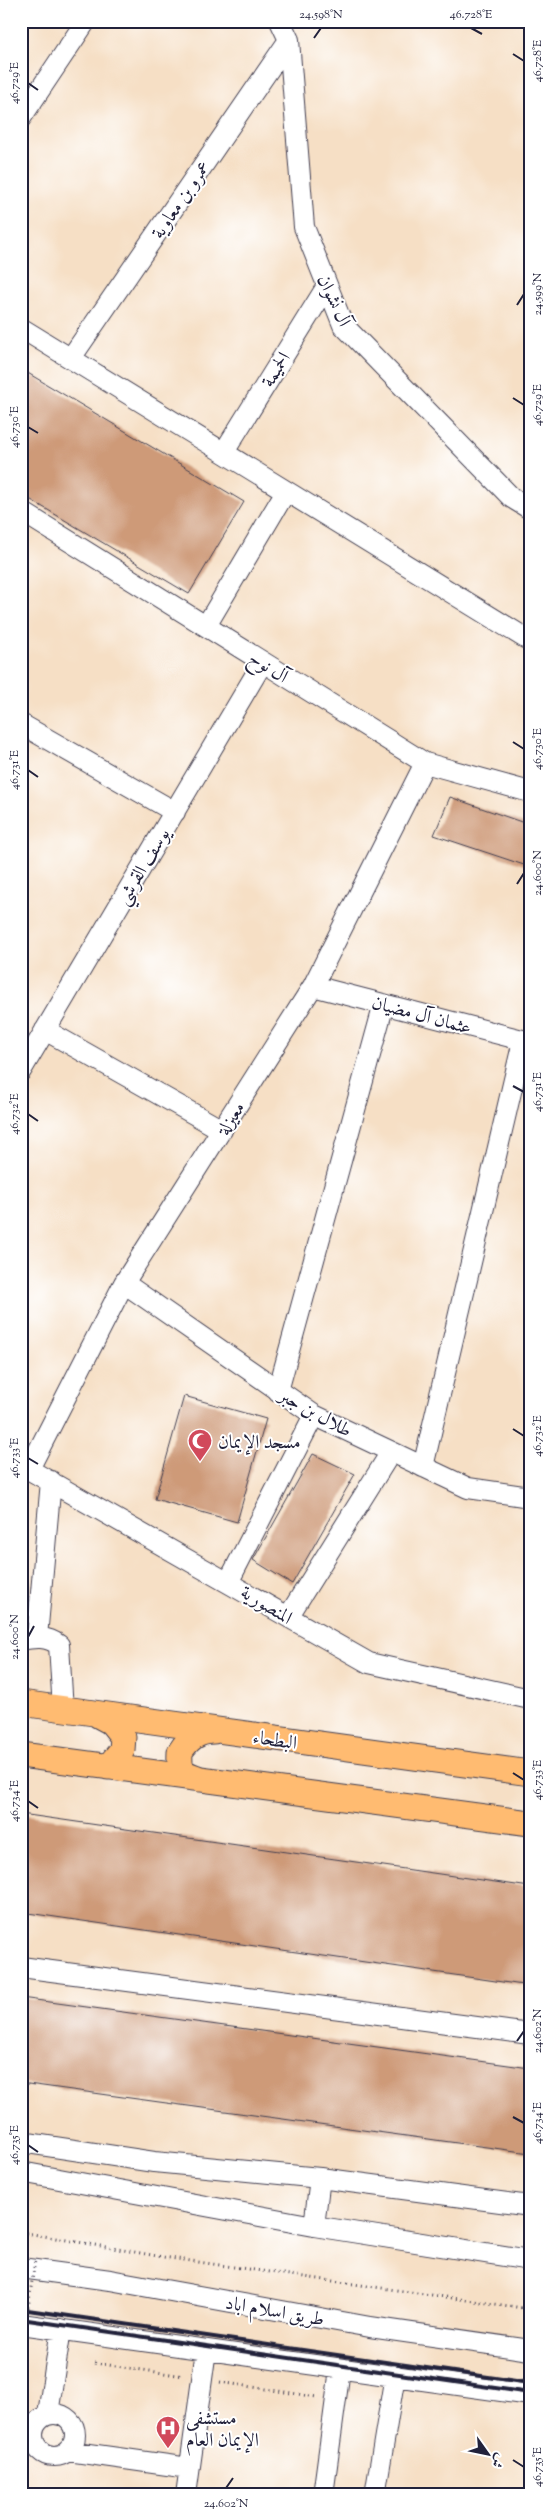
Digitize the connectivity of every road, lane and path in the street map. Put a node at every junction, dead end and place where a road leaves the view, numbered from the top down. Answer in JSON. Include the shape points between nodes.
{"nodes":[{"id":1,"x":86,"y":21,"type":"edge"},
{"id":2,"x":280,"y":21,"type":"edge"},
{"id":3,"x":289,"y":40,"type":"junction"},
{"id":4,"x":21,"y":118,"type":"edge"},
{"id":5,"x":327,"y":286,"type":"junction"},
{"id":6,"x":21,"y":328,"type":"edge"},
{"id":7,"x":71,"y":358,"type":"junction"},
{"id":8,"x":224,"y":452,"type":"junction"},
{"id":9,"x":286,"y":491,"type":"junction"},
{"id":10,"x":530,"y":509,"type":"edge"},
{"id":11,"x":21,"y":511,"type":"edge"},
{"id":12,"x":206,"y":626,"type":"junction"},
{"id":13,"x":530,"y":641,"type":"edge"},
{"id":14,"x":263,"y":662,"type":"junction"},
{"id":15,"x":21,"y":724,"type":"edge"},
{"id":16,"x":425,"y":763,"type":"junction"},
{"id":17,"x":530,"y":792,"type":"edge"},
{"id":18,"x":175,"y":812,"type":"junction"},
{"id":19,"x":314,"y":986,"type":"junction"},
{"id":20,"x":384,"y":1004,"type":"junction"},
{"id":21,"x":45,"y":1030,"type":"junction"},
{"id":22,"x":527,"y":1042,"type":"edge"},
{"id":23,"x":21,"y":1071,"type":"edge"},
{"id":24,"x":222,"y":1130,"type":"junction"},
{"id":25,"x":124,"y":1283,"type":"junction"},
{"id":26,"x":278,"y":1392,"type":"junction"},
{"id":27,"x":314,"y":1415,"type":"junction"},
{"id":28,"x":391,"y":1452,"type":"junction"},
{"id":29,"x":25,"y":1467,"type":"edge"},
{"id":30,"x":423,"y":1467,"type":"junction"},
{"id":31,"x":51,"y":1481,"type":"junction"},
{"id":32,"x":530,"y":1497,"type":"edge"},
{"id":33,"x":229,"y":1582,"type":"junction"},
{"id":34,"x":288,"y":1617,"type":"junction"},
{"id":35,"x":29,"y":1638,"type":"edge"},
{"id":36,"x":530,"y":1699,"type":"edge"},
{"id":37,"x":21,"y":1704,"type":"edge"},
{"id":38,"x":63,"y":1710,"type":"junction"},
{"id":39,"x":98,"y":1715,"type":"junction"},
{"id":40,"x":220,"y":1731,"type":"junction"},
{"id":41,"x":21,"y":1755,"type":"edge"},
{"id":42,"x":108,"y":1767,"type":"junction"},
{"id":43,"x":530,"y":1773,"type":"edge"},
{"id":44,"x":200,"y":1779,"type":"junction"},
{"id":45,"x":530,"y":1823,"type":"edge"},
{"id":46,"x":21,"y":1967,"type":"edge"},
{"id":47,"x":530,"y":2034,"type":"edge"},
{"id":48,"x":21,"y":2142,"type":"edge"},
{"id":49,"x":21,"y":2172,"type":"edge"},
{"id":50,"x":320,"y":2178,"type":"junction"},
{"id":51,"x":530,"y":2206,"type":"edge"},
{"id":52,"x":314,"y":2226,"type":"junction"},
{"id":53,"x":21,"y":2232,"type":"edge"},
{"id":54,"x":530,"y":2260,"type":"edge"},
{"id":55,"x":28,"y":2264,"type":"edge"},
{"id":56,"x":530,"y":2309,"type":"edge"},
{"id":57,"x":21,"y":2324,"type":"edge"},
{"id":58,"x":61,"y":2329,"type":"junction"},
{"id":59,"x":206,"y":2350,"type":"junction"},
{"id":60,"x":530,"y":2350,"type":"edge"},
{"id":61,"x":21,"y":2356,"type":"edge"},
{"id":62,"x":95,"y":2363,"type":"dead end"},
{"id":63,"x":340,"y":2369,"type":"junction"},
{"id":64,"x":395,"y":2375,"type":"junction"},
{"id":65,"x":201,"y":2379,"type":"junction"},
{"id":66,"x":530,"y":2395,"type":"edge"},
{"id":67,"x":323,"y":2398,"type":"dead end"},
{"id":68,"x":48,"y":2414,"type":"junction"},
{"id":69,"x":68,"y":2451,"type":"junction"},
{"id":70,"x":189,"y":2468,"type":"junction"},
{"id":71,"x":186,"y":2495,"type":"edge"},
{"id":72,"x":323,"y":2495,"type":"edge"},
{"id":73,"x":375,"y":2495,"type":"edge"}],
"edges":[{"from":1,"to":4,"type":"street"},
{"from":2,"to":3,"type":"street","name":"آل نشوان"},
{"from":3,"to":5,"type":"street","name":"آل نشوان","via":[[304,227]]},
{"from":3,"to":7,"type":"street","name":"عمرو بن معاوية"},
{"from":5,"to":8,"type":"street","name":"الحميمة"},
{"from":5,"to":10,"type":"street","name":"آل نشوان","via":[[342,325],[512,498]]},
{"from":6,"to":7,"type":"street"},
{"from":7,"to":8,"type":"street"},
{"from":8,"to":9,"type":"street"},
{"from":9,"to":12,"type":"street"},
{"from":9,"to":13,"type":"street"},
{"from":11,"to":12,"type":"street","name":"آل نوح"},
{"from":12,"to":14,"type":"street","name":"آل نوح"},
{"from":14,"to":16,"type":"street","name":"آل نوح"},
{"from":14,"to":18,"type":"street","name":"يوسف القرشي"},
{"from":15,"to":18,"type":"street"},
{"from":16,"to":17,"type":"street","name":"آل نوح"},
{"from":16,"to":19,"type":"street","name":"معيزلة"},
{"from":18,"to":21,"type":"street","name":"يوسف القرشي"},
{"from":19,"to":20,"type":"street","name":"عثمان آل مضيان"},
{"from":19,"to":24,"type":"street","name":"معيزلة"},
{"from":20,"to":22,"type":"street","name":"عثمان آل مضيان"},
{"from":20,"to":26,"type":"street"},
{"from":21,"to":23,"type":"street","name":"يوسف القرشي"},
{"from":21,"to":24,"type":"street"},
{"from":22,"to":30,"type":"street"},
{"from":24,"to":25,"type":"street","name":"معيزلة"},
{"from":25,"to":26,"type":"street","name":"طلال بن جبر"},
{"from":25,"to":29,"type":"street","name":"معيزلة"},
{"from":26,"to":27,"type":"street","name":"طلال بن جبر"},
{"from":27,"to":28,"type":"street","name":"طلال بن جبر"},
{"from":27,"to":33,"type":"street"},
{"from":28,"to":30,"type":"street","name":"طلال بن جبر"},
{"from":28,"to":34,"type":"street"},
{"from":29,"to":31,"type":"street","name":"المنصورية"},
{"from":30,"to":32,"type":"street","name":"طلال بن جبر","via":[[468,1488]]},
{"from":31,"to":33,"type":"street","name":"المنصورية"},
{"from":31,"to":35,"type":"street"},
{"from":33,"to":34,"type":"street","name":"المنصورية"},
{"from":34,"to":36,"type":"street","name":"المنصورية","via":[[369,1663]]},
{"from":35,"to":38,"type":"street","via":[[50,1639],[59,1645]]},
{"from":37,"to":38,"type":"main road","name":"البطحاء"},
{"from":38,"to":39,"type":"main road","name":"البطحاء"},
{"from":39,"to":40,"type":"main road","name":"البطحاء"},
{"from":39,"to":42,"type":"main road","via":[[111,1722],[123,1737],[122,1750]]},
{"from":40,"to":43,"type":"main road","name":"البطحاء"},
{"from":40,"to":44,"type":"main road","via":[[204,1731],[194,1736],[180,1752],[181,1769]]},
{"from":41,"to":42,"type":"main road"},
{"from":42,"to":44,"type":"main road"},
{"from":44,"to":45,"type":"main road"},
{"from":46,"to":47,"type":"street"},
{"from":48,"to":50,"type":"street","via":[[154,2162]]},
{"from":49,"to":52,"type":"street"},
{"from":50,"to":51,"type":"street"},
{"from":50,"to":52,"type":"street"},
{"from":52,"to":54,"type":"street"},
{"from":53,"to":56,"type":"path","via":[[163,2257]]},
{"from":55,"to":60,"type":"street","name":"طريق اسلام اباد","via":[[370,2327]]},
{"from":55,"to":61,"type":"path","bridge":true},
{"from":57,"to":58,"type":"street"},
{"from":58,"to":59,"type":"street"},
{"from":58,"to":68,"type":"street"},
{"from":59,"to":63,"type":"street"},
{"from":59,"to":65,"type":"street"},
{"from":62,"to":65,"type":"path"},
{"from":63,"to":64,"type":"street"},
{"from":63,"to":72,"type":"street"},
{"from":64,"to":66,"type":"street"},
{"from":64,"to":73,"type":"street"},
{"from":65,"to":67,"type":"path"},
{"from":65,"to":70,"type":"street"},
{"from":68,"to":69,"type":"street","via":[[63,2415],[73,2425],[75,2439]]},
{"from":68,"to":69,"type":"street","via":[[36,2423],[32,2437],[39,2451],[53,2457]]},
{"from":69,"to":70,"type":"street"},
{"from":70,"to":71,"type":"street"}]}
